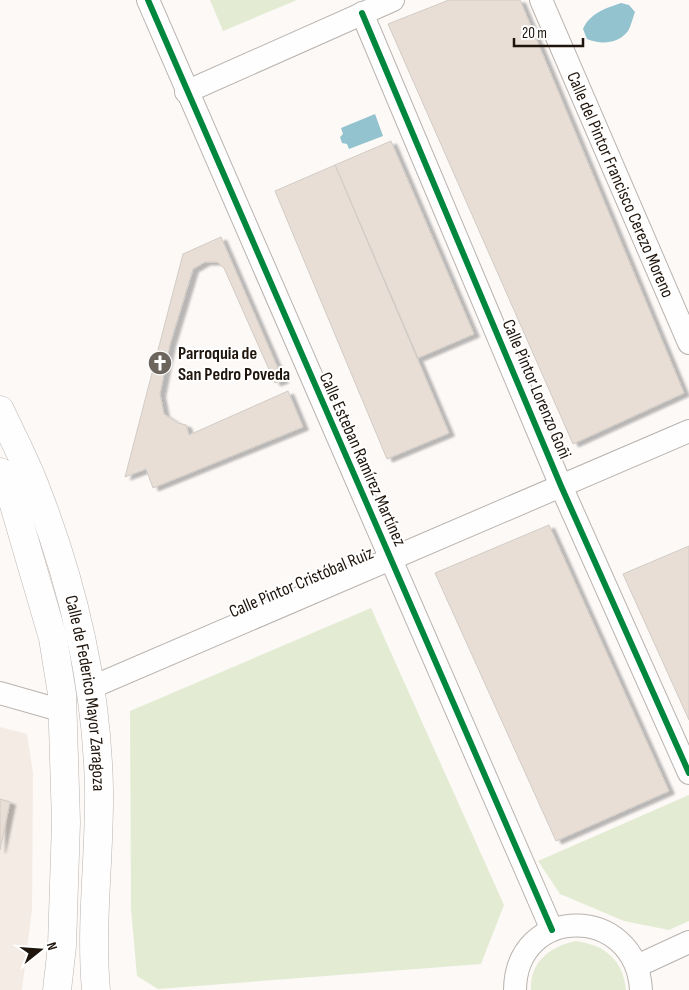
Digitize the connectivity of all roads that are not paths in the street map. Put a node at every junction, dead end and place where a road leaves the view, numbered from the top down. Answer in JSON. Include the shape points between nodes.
{"nodes":[{"id":1,"x":148,"y":0,"type":"edge"},
{"id":2,"x":393,"y":0,"type":"edge"},
{"id":3,"x":540,"y":0,"type":"edge"},
{"id":4,"x":362,"y":13,"type":"junction"},
{"id":5,"x":186,"y":92,"type":"junction"},
{"id":6,"x":689,"y":343,"type":"edge"},
{"id":7,"x":0,"y":410,"type":"edge"},
{"id":8,"x":689,"y":431,"type":"edge"},
{"id":9,"x":0,"y":472,"type":"edge"},
{"id":10,"x":561,"y":486,"type":"junction"},
{"id":11,"x":391,"y":560,"type":"junction"},
{"id":12,"x":90,"y":688,"type":"junction"},
{"id":13,"x":0,"y":693,"type":"edge"},
{"id":14,"x":63,"y":711,"type":"junction"},
{"id":15,"x":689,"y":773,"type":"edge"},
{"id":16,"x":552,"y":930,"type":"junction"},
{"id":17,"x":689,"y":942,"type":"edge"},
{"id":18,"x":637,"y":966,"type":"junction"},
{"id":19,"x":57,"y":990,"type":"edge"},
{"id":20,"x":96,"y":990,"type":"edge"},
{"id":21,"x":515,"y":990,"type":"edge"},
{"id":22,"x":641,"y":990,"type":"edge"}],
"edges":[{"from":1,"to":5,"type":"street","name":"Calle Esteban Ramírez Martínez"},
{"from":2,"to":4,"type":"street"},
{"from":3,"to":6,"type":"street","name":"Calle del Pintor Francisco Cerezo Moreno"},
{"from":4,"to":5,"type":"street"},
{"from":4,"to":10,"type":"street","name":"Calle Pintor Lorenzo Goñi"},
{"from":5,"to":11,"type":"street","name":"Calle Esteban Ramírez Martínez"},
{"from":7,"to":12,"type":"main road","name":"Calle de Federico Mayor Zaragoza","via":[[36,489],[73,603]]},
{"from":8,"to":10,"type":"street","name":"Calle Pintor Cristóbal Ruiz"},
{"from":9,"to":14,"type":"main road","name":"Calle de Federico Mayor Zaragoza","via":[[12,498],[53,638]]},
{"from":10,"to":11,"type":"street","name":"Calle Pintor Cristóbal Ruiz"},
{"from":10,"to":15,"type":"street","name":"Calle Pintor Lorenzo Goñi"},
{"from":11,"to":12,"type":"street","name":"Calle Pintor Cristóbal Ruiz"},
{"from":11,"to":16,"type":"street","name":"Calle Esteban Ramírez Martínez"},
{"from":12,"to":20,"type":"main road","name":"Calle de Federico Mayor Zaragoza","via":[[99,789],[93,954]]},
{"from":13,"to":14,"type":"street"},
{"from":14,"to":19,"type":"main road","name":"Calle de Federico Mayor Zaragoza","via":[[66,822],[62,946]]},
{"from":16,"to":18,"type":"street","via":[[572,925],[592,926],[611,934],[626,948]]},
{"from":16,"to":21,"type":"street","via":[[535,941],[522,957],[515,977]]},
{"from":17,"to":18,"type":"street"},
{"from":18,"to":22,"type":"street"}]}
